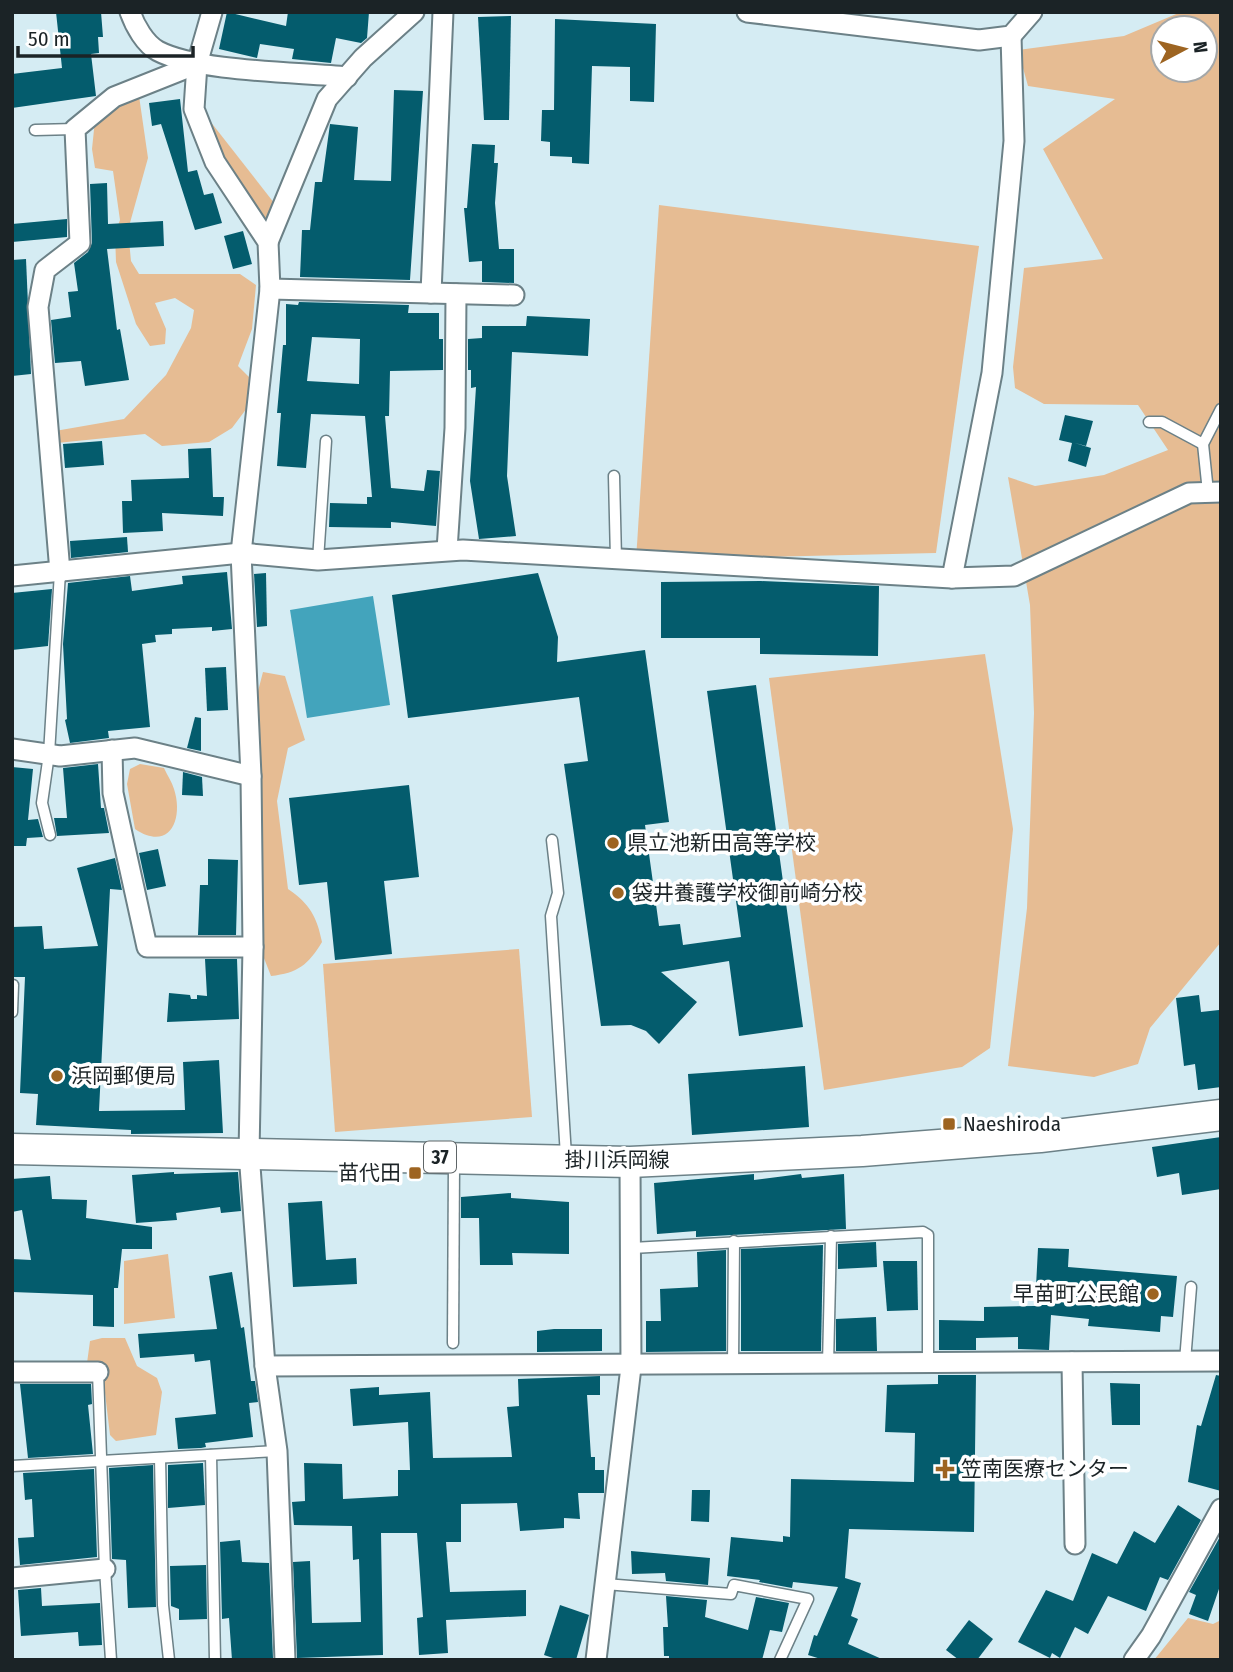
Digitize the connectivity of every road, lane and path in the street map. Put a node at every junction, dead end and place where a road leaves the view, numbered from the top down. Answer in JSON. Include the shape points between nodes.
{"nodes":[{"id":1,"x":130,"y":12,"type":"edge"},
{"id":2,"x":212,"y":12,"type":"edge"},
{"id":3,"x":414,"y":12,"type":"edge"},
{"id":4,"x":443,"y":12,"type":"edge"},
{"id":5,"x":747,"y":12,"type":"edge"},
{"id":6,"x":1032,"y":12,"type":"edge"},
{"id":7,"x":1011,"y":36,"type":"junction"},
{"id":8,"x":197,"y":64,"type":"junction"},
{"id":9,"x":347,"y":77,"type":"junction"},
{"id":10,"x":75,"y":129,"type":"junction"},
{"id":11,"x":35,"y":130,"type":"dead end"},
{"id":12,"x":268,"y":242,"type":"junction"},
{"id":13,"x":270,"y":289,"type":"junction"},
{"id":14,"x":431,"y":293,"type":"junction"},
{"id":15,"x":456,"y":294,"type":"junction"},
{"id":16,"x":514,"y":295,"type":"dead end"},
{"id":17,"x":1221,"y":409,"type":"edge"},
{"id":18,"x":1149,"y":422,"type":"dead end"},
{"id":19,"x":326,"y":441,"type":"dead end"},
{"id":20,"x":1203,"y":444,"type":"junction"},
{"id":21,"x":614,"y":476,"type":"dead end"},
{"id":22,"x":1214,"y":492,"type":"edge"},
{"id":23,"x":447,"y":550,"type":"junction"},
{"id":24,"x":241,"y":554,"type":"junction"},
{"id":25,"x":318,"y":559,"type":"junction"},
{"id":26,"x":616,"y":559,"type":"junction"},
{"id":27,"x":60,"y":572,"type":"junction"},
{"id":28,"x":12,"y":576,"type":"edge"},
{"id":29,"x":952,"y":578,"type":"junction"},
{"id":30,"x":12,"y":749,"type":"edge"},
{"id":31,"x":112,"y":750,"type":"junction"},
{"id":32,"x":49,"y":754,"type":"junction"},
{"id":33,"x":251,"y":776,"type":"junction"},
{"id":34,"x":50,"y":835,"type":"dead end"},
{"id":35,"x":552,"y":840,"type":"dead end"},
{"id":36,"x":253,"y":947,"type":"junction"},
{"id":37,"x":13,"y":985,"type":"edge"},
{"id":38,"x":12,"y":1012,"type":"edge"},
{"id":39,"x":1221,"y":1115,"type":"edge"},
{"id":40,"x":12,"y":1149,"type":"edge"},
{"id":41,"x":249,"y":1153,"type":"junction"},
{"id":42,"x":454,"y":1158,"type":"junction"},
{"id":43,"x":566,"y":1160,"type":"junction"},
{"id":44,"x":630,"y":1162,"type":"junction"},
{"id":45,"x":831,"y":1236,"type":"junction"},
{"id":46,"x":734,"y":1241,"type":"junction"},
{"id":47,"x":632,"y":1248,"type":"junction"},
{"id":48,"x":1191,"y":1287,"type":"dead end"},
{"id":49,"x":453,"y":1343,"type":"dead end"},
{"id":50,"x":1185,"y":1361,"type":"junction"},
{"id":51,"x":1221,"y":1361,"type":"edge"},
{"id":52,"x":1072,"y":1362,"type":"junction"},
{"id":53,"x":928,"y":1364,"type":"junction"},
{"id":54,"x":828,"y":1365,"type":"junction"},
{"id":55,"x":265,"y":1366,"type":"junction"},
{"id":56,"x":733,"y":1366,"type":"junction"},
{"id":57,"x":631,"y":1367,"type":"junction"},
{"id":58,"x":12,"y":1372,"type":"edge"},
{"id":59,"x":98,"y":1372,"type":"joint"},
{"id":60,"x":277,"y":1451,"type":"junction"},
{"id":61,"x":211,"y":1455,"type":"junction"},
{"id":62,"x":160,"y":1458,"type":"junction"},
{"id":63,"x":102,"y":1461,"type":"junction"},
{"id":64,"x":12,"y":1466,"type":"edge"},
{"id":65,"x":1221,"y":1509,"type":"edge"},
{"id":66,"x":1075,"y":1544,"type":"dead end"},
{"id":67,"x":104,"y":1569,"type":"junction"},
{"id":68,"x":12,"y":1578,"type":"edge"},
{"id":69,"x":605,"y":1584,"type":"junction"},
{"id":70,"x":111,"y":1660,"type":"edge"},
{"id":71,"x":169,"y":1660,"type":"edge"},
{"id":72,"x":215,"y":1660,"type":"edge"},
{"id":73,"x":285,"y":1660,"type":"edge"},
{"id":74,"x":596,"y":1660,"type":"edge"},
{"id":75,"x":780,"y":1660,"type":"edge"},
{"id":76,"x":1134,"y":1660,"type":"edge"}],
"edges":[{"from":1,"to":8,"type":"street","via":[[136,28],[156,51]]},
{"from":2,"to":8,"type":"street"},
{"from":3,"to":9,"type":"street"},
{"from":4,"to":14,"type":"street"},
{"from":5,"to":7,"type":"street","via":[[979,40]]},
{"from":6,"to":7,"type":"street"},
{"from":7,"to":29,"type":"street","via":[[1014,141],[992,373]]},
{"from":8,"to":9,"type":"street"},
{"from":8,"to":10,"type":"street","via":[[114,97]]},
{"from":8,"to":12,"type":"street","via":[[196,113],[215,162]]},
{"from":9,"to":12,"type":"street","via":[[327,99]]},
{"from":10,"to":11,"type":"lane"},
{"from":10,"to":27,"type":"street","via":[[80,243],[45,270],[38,307]]},
{"from":12,"to":13,"type":"street"},
{"from":13,"to":14,"type":"street"},
{"from":13,"to":24,"type":"street"},
{"from":14,"to":15,"type":"street"},
{"from":15,"to":16,"type":"street"},
{"from":15,"to":23,"type":"street","via":[[455,428]]},
{"from":17,"to":20,"type":"lane"},
{"from":18,"to":20,"type":"lane","via":[[1162,422]]},
{"from":19,"to":25,"type":"lane"},
{"from":20,"to":22,"type":"lane"},
{"from":21,"to":26,"type":"lane"},
{"from":22,"to":29,"type":"street","via":[[1189,493],[1014,576]]},
{"from":23,"to":25,"type":"street"},
{"from":23,"to":26,"type":"street"},
{"from":24,"to":25,"type":"street"},
{"from":24,"to":27,"type":"street"},
{"from":24,"to":33,"type":"street"},
{"from":26,"to":29,"type":"street"},
{"from":27,"to":28,"type":"street"},
{"from":27,"to":32,"type":"lane"},
{"from":30,"to":32,"type":"street"},
{"from":31,"to":32,"type":"street"},
{"from":31,"to":33,"type":"street","via":[[135,748]]},
{"from":31,"to":36,"type":"street","via":[[113,793],[147,947]]},
{"from":32,"to":34,"type":"lane","via":[[42,803]]},
{"from":33,"to":36,"type":"street"},
{"from":35,"to":43,"type":"lane","via":[[558,893],[551,916]]},
{"from":36,"to":41,"type":"street"},
{"from":37,"to":38,"type":"lane"},
{"from":39,"to":44,"type":"main road","name":"掛川浜岡線","number":"37","via":[[1040,1137]]},
{"from":40,"to":41,"type":"main road","name":"掛川浜岡線","number":"37"},
{"from":41,"to":42,"type":"main road","name":"掛川浜岡線","number":"37"},
{"from":41,"to":55,"type":"street"},
{"from":42,"to":43,"type":"main road","name":"掛川浜岡線","number":"37"},
{"from":42,"to":49,"type":"lane"},
{"from":43,"to":44,"type":"main road","name":"掛川浜岡線","number":"37"},
{"from":44,"to":47,"type":"street"},
{"from":45,"to":46,"type":"lane"},
{"from":45,"to":53,"type":"lane","via":[[928,1235]]},
{"from":45,"to":54,"type":"lane"},
{"from":46,"to":47,"type":"lane"},
{"from":46,"to":56,"type":"lane"},
{"from":47,"to":57,"type":"street"},
{"from":48,"to":50,"type":"lane"},
{"from":50,"to":51,"type":"street"},
{"from":50,"to":52,"type":"street"},
{"from":52,"to":53,"type":"street"},
{"from":52,"to":66,"type":"street"},
{"from":53,"to":54,"type":"street"},
{"from":54,"to":56,"type":"street"},
{"from":55,"to":57,"type":"street"},
{"from":55,"to":60,"type":"street"},
{"from":56,"to":57,"type":"street"},
{"from":57,"to":69,"type":"street"},
{"from":58,"to":59,"type":"street"},
{"from":59,"to":63,"type":"lane"},
{"from":60,"to":61,"type":"lane"},
{"from":60,"to":73,"type":"street"},
{"from":61,"to":62,"type":"lane"},
{"from":61,"to":72,"type":"lane"},
{"from":62,"to":63,"type":"lane"},
{"from":62,"to":71,"type":"lane","via":[[163,1605]]},
{"from":63,"to":64,"type":"lane"},
{"from":63,"to":67,"type":"lane"},
{"from":65,"to":76,"type":"street"},
{"from":67,"to":68,"type":"street"},
{"from":67,"to":70,"type":"lane"},
{"from":69,"to":74,"type":"street"},
{"from":69,"to":75,"type":"lane","via":[[731,1594],[734,1585],[808,1599]]}]}
